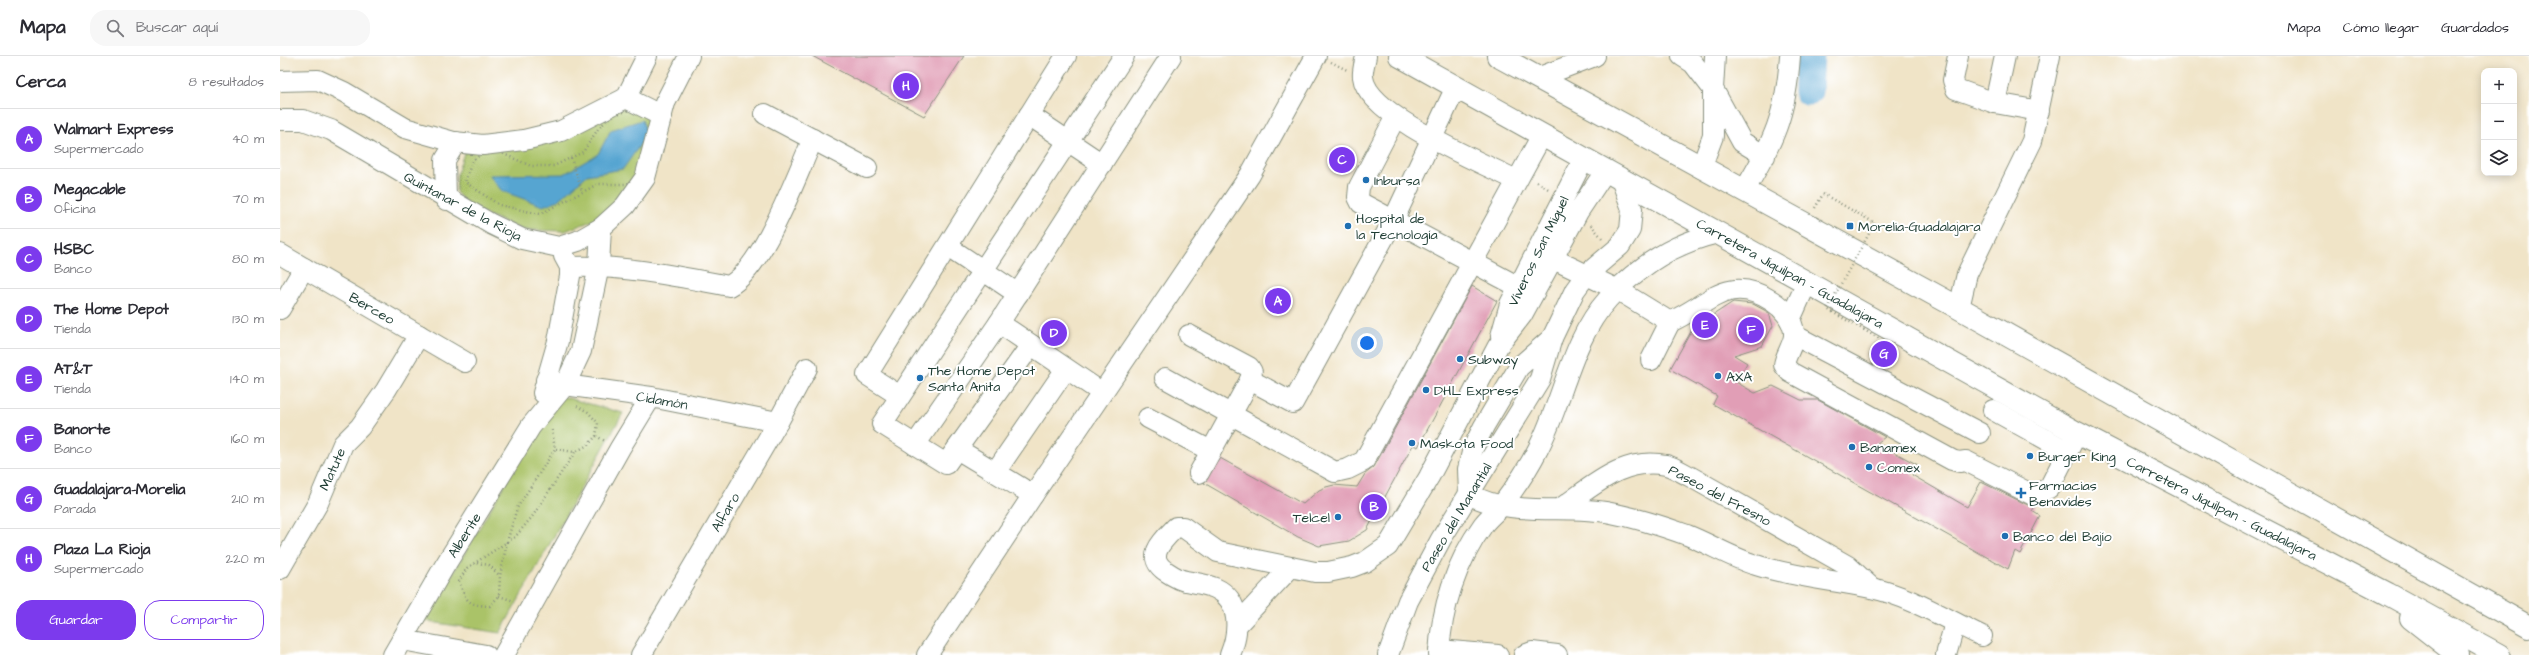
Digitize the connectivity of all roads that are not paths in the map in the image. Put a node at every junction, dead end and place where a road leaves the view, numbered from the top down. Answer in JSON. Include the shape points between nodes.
{"nodes":[{"id":1,"x":647,"y":56,"type":"edge"},
{"id":2,"x":689,"y":56,"type":"edge"},
{"id":3,"x":1066,"y":56,"type":"edge"},
{"id":4,"x":1124,"y":56,"type":"edge"},
{"id":5,"x":1171,"y":56,"type":"edge"},
{"id":6,"x":1316,"y":56,"type":"edge"},
{"id":7,"x":1366,"y":56,"type":"edge"},
{"id":8,"x":1400,"y":56,"type":"edge"},
{"id":9,"x":1498,"y":56,"type":"edge"},
{"id":10,"x":1595,"y":56,"type":"edge"},
{"id":11,"x":1682,"y":56,"type":"edge"},
{"id":12,"x":1715,"y":56,"type":"edge"},
{"id":13,"x":1790,"y":56,"type":"edge"},
{"id":14,"x":1958,"y":56,"type":"edge"},
{"id":15,"x":2005,"y":56,"type":"edge"},
{"id":16,"x":2052,"y":59,"type":"edge"},
{"id":17,"x":285,"y":77,"type":"edge"},
{"id":18,"x":1537,"y":78,"type":"junction"},
{"id":19,"x":1713,"y":89,"type":"junction"},
{"id":20,"x":1461,"y":90,"type":"junction"},
{"id":21,"x":626,"y":98,"type":"junction"},
{"id":22,"x":1995,"y":103,"type":"junction"},
{"id":23,"x":2039,"y":112,"type":"junction"},
{"id":24,"x":765,"y":114,"type":"dead end"},
{"id":25,"x":1030,"y":115,"type":"junction"},
{"id":26,"x":662,"y":116,"type":"junction"},
{"id":27,"x":1395,"y":118,"type":"junction"},
{"id":28,"x":280,"y":120,"type":"edge"},
{"id":29,"x":1542,"y":135,"type":"junction"},
{"id":30,"x":813,"y":139,"type":"junction"},
{"id":31,"x":1436,"y":140,"type":"junction"},
{"id":32,"x":1069,"y":141,"type":"junction"},
{"id":33,"x":456,"y":142,"type":"junction"},
{"id":34,"x":1765,"y":156,"type":"junction"},
{"id":35,"x":1584,"y":158,"type":"junction"},
{"id":36,"x":1102,"y":164,"type":"junction"},
{"id":37,"x":867,"y":168,"type":"dead end"},
{"id":38,"x":1701,"y":168,"type":"junction"},
{"id":39,"x":1613,"y":174,"type":"junction"},
{"id":40,"x":1516,"y":180,"type":"junction"},
{"id":41,"x":1744,"y":191,"type":"junction"},
{"id":42,"x":446,"y":200,"type":"junction"},
{"id":43,"x":1393,"y":221,"type":"junction"},
{"id":44,"x":601,"y":228,"type":"junction"},
{"id":45,"x":1718,"y":233,"type":"junction"},
{"id":46,"x":559,"y":247,"type":"junction"},
{"id":47,"x":948,"y":247,"type":"junction"},
{"id":48,"x":280,"y":254,"type":"edge"},
{"id":49,"x":1545,"y":255,"type":"junction"},
{"id":50,"x":1471,"y":263,"type":"junction"},
{"id":51,"x":599,"y":266,"type":"junction"},
{"id":52,"x":570,"y":267,"type":"junction"},
{"id":53,"x":304,"y":268,"type":"junction"},
{"id":54,"x":982,"y":272,"type":"junction"},
{"id":55,"x":1586,"y":275,"type":"junction"},
{"id":56,"x":1807,"y":282,"type":"junction"},
{"id":57,"x":1519,"y":286,"type":"junction"},
{"id":58,"x":1618,"y":290,"type":"junction"},
{"id":59,"x":1018,"y":294,"type":"junction"},
{"id":60,"x":1959,"y":308,"type":"junction"},
{"id":61,"x":280,"y":309,"type":"edge"},
{"id":62,"x":1670,"y":322,"type":"junction"},
{"id":63,"x":999,"y":323,"type":"junction"},
{"id":64,"x":1792,"y":328,"type":"junction"},
{"id":65,"x":1189,"y":335,"type":"dead end"},
{"id":66,"x":419,"y":336,"type":"junction"},
{"id":67,"x":1031,"y":345,"type":"junction"},
{"id":68,"x":1498,"y":346,"type":"junction"},
{"id":69,"x":1651,"y":360,"type":"dead end"},
{"id":70,"x":465,"y":362,"type":"dead end"},
{"id":71,"x":806,"y":368,"type":"dead end"},
{"id":72,"x":1066,"y":369,"type":"junction"},
{"id":73,"x":1165,"y":378,"type":"dead end"},
{"id":74,"x":1250,"y":380,"type":"junction"},
{"id":75,"x":555,"y":382,"type":"junction"},
{"id":76,"x":1101,"y":392,"type":"junction"},
{"id":77,"x":900,"y":396,"type":"junction"},
{"id":78,"x":651,"y":397,"type":"junction"},
{"id":79,"x":1998,"y":401,"type":"junction"},
{"id":80,"x":1231,"y":415,"type":"junction"},
{"id":81,"x":1148,"y":418,"type":"dead end"},
{"id":82,"x":778,"y":422,"type":"junction"},
{"id":83,"x":1980,"y":433,"type":"junction"},
{"id":84,"x":2072,"y":442,"type":"junction"},
{"id":85,"x":915,"y":444,"type":"junction"},
{"id":86,"x":957,"y":450,"type":"junction"},
{"id":87,"x":1210,"y":451,"type":"junction"},
{"id":88,"x":1966,"y":460,"type":"junction"},
{"id":89,"x":996,"y":471,"type":"junction"},
{"id":90,"x":1199,"y":473,"type":"dead end"},
{"id":91,"x":1469,"y":494,"type":"junction"},
{"id":92,"x":1033,"y":495,"type":"junction"},
{"id":93,"x":1501,"y":506,"type":"junction"},
{"id":94,"x":1561,"y":508,"type":"junction"},
{"id":95,"x":1291,"y":567,"type":"junction"},
{"id":96,"x":280,"y":569,"type":"edge"},
{"id":97,"x":1872,"y":588,"type":"junction"},
{"id":98,"x":2388,"y":594,"type":"junction"},
{"id":99,"x":1955,"y":623,"type":"junction"},
{"id":100,"x":1237,"y":625,"type":"junction"},
{"id":101,"x":2529,"y":626,"type":"edge"},
{"id":102,"x":1982,"y":636,"type":"dead end"},
{"id":103,"x":398,"y":648,"type":"edge"},
{"id":104,"x":1439,"y":652,"type":"edge"},
{"id":105,"x":486,"y":655,"type":"edge"},
{"id":106,"x":504,"y":655,"type":"edge"},
{"id":107,"x":641,"y":655,"type":"edge"},
{"id":108,"x":927,"y":655,"type":"edge"},
{"id":109,"x":1230,"y":655,"type":"edge"},
{"id":110,"x":1388,"y":655,"type":"edge"},
{"id":111,"x":1498,"y":655,"type":"edge"},
{"id":112,"x":1524,"y":655,"type":"edge"},
{"id":113,"x":1557,"y":655,"type":"edge"},
{"id":114,"x":1946,"y":655,"type":"edge"},
{"id":115,"x":2458,"y":655,"type":"edge"},
{"id":116,"x":2499,"y":655,"type":"edge"}],
"edges":[{"from":1,"to":21,"type":"street"},
{"from":2,"to":26,"type":"street","name":"Quintanar de la Rioja","via":[[665,104]]},
{"from":3,"to":25,"type":"street"},
{"from":4,"to":32,"type":"street"},
{"from":5,"to":36,"type":"street"},
{"from":6,"to":76,"type":"street","via":[[1250,176]]},
{"from":7,"to":27,"type":"street","via":[[1363,78],[1368,90]]},
{"from":8,"to":20,"type":"highway","name":"Carretera Jiquilpan - Guadalajara"},
{"from":9,"to":18,"type":"highway"},
{"from":10,"to":18,"type":"street"},
{"from":11,"to":19,"type":"street","via":[[1693,63]]},
{"from":12,"to":19,"type":"street"},
{"from":13,"to":34,"type":"street","via":[[1786,101],[1780,124]]},
{"from":14,"to":22,"type":"street","via":[[1953,80],[1956,89]]},
{"from":15,"to":22,"type":"street"},
{"from":16,"to":23,"type":"street"},
{"from":17,"to":33,"type":"street","via":[[318,80],[406,128]]},
{"from":18,"to":38,"type":"highway"},
{"from":19,"to":34,"type":"street","via":[[1742,142]]},
{"from":19,"to":38,"type":"street","via":[[1713,136]]},
{"from":20,"to":29,"type":"highway","name":"Carretera Jiquilpan - Guadalajara"},
{"from":20,"to":31,"type":"street"},
{"from":21,"to":26,"type":"street"},
{"from":21,"to":33,"type":"street","via":[[561,131],[524,140],[483,145]]},
{"from":22,"to":23,"type":"street"},
{"from":23,"to":60,"type":"street","via":[[2032,141],[1967,274]]},
{"from":24,"to":30,"type":"street"},
{"from":25,"to":32,"type":"street"},
{"from":25,"to":47,"type":"street"},
{"from":26,"to":44,"type":"street","name":"Quintanar de la Rioja","via":[[645,178],[625,206]]},
{"from":27,"to":31,"type":"street"},
{"from":27,"to":43,"type":"street","via":[[1359,187],[1358,197],[1362,203]]},
{"from":28,"to":42,"type":"street","name":"Quintanar de la Rioja","via":[[303,120],[331,130]]},
{"from":29,"to":35,"type":"highway","name":"Carretera Jiquilpan - Guadalajara"},
{"from":29,"to":40,"type":"street"},
{"from":30,"to":37,"type":"street"},
{"from":30,"to":51,"type":"street","via":[[767,240],[739,280],[729,286],[652,272]]},
{"from":31,"to":40,"type":"street"},
{"from":31,"to":43,"type":"street"},
{"from":32,"to":36,"type":"street"},
{"from":32,"to":54,"type":"street"},
{"from":33,"to":42,"type":"street","via":[[445,160]]},
{"from":34,"to":41,"type":"street"},
{"from":35,"to":39,"type":"highway","name":"Carretera Jiquilpan - Guadalajara"},
{"from":35,"to":49,"type":"street","name":"Víveros San Miguel"},
{"from":36,"to":59,"type":"street"},
{"from":38,"to":41,"type":"highway"},
{"from":39,"to":45,"type":"highway","name":"Carretera Jiquilpan - Guadalajara"},
{"from":39,"to":49,"type":"street","name":"Víveros San Miguel","via":[[1578,212]]},
{"from":39,"to":55,"type":"street","name":"Paseo del Manantial","via":[[1632,209],[1630,230],[1615,251]]},
{"from":40,"to":50,"type":"street"},
{"from":41,"to":60,"type":"highway"},
{"from":42,"to":46,"type":"street","name":"Quintanar de la Rioja","via":[[522,239]]},
{"from":43,"to":50,"type":"street"},
{"from":43,"to":74,"type":"street","via":[[1293,403]]},
{"from":44,"to":46,"type":"street","name":"Quintanar de la Rioja","via":[[578,241]]},
{"from":44,"to":51,"type":"street","name":"Alberite"},
{"from":45,"to":56,"type":"highway","name":"Carretera Jiquilpan - Guadalajara"},
{"from":45,"to":58,"type":"street","name":"Paseo del Manantial","via":[[1675,246],[1638,271]]},
{"from":46,"to":52,"type":"street"},
{"from":47,"to":54,"type":"street"},
{"from":47,"to":77,"type":"street","via":[[867,375]]},
{"from":48,"to":53,"type":"street","name":"Berceo"},
{"from":49,"to":55,"type":"street"},
{"from":49,"to":57,"type":"street","name":"Víveros San Miguel"},
{"from":49,"to":68,"type":"street","name":"Víveros San Miguel","via":[[1522,315]]},
{"from":50,"to":57,"type":"street"},
{"from":50,"to":80,"type":"street","via":[[1364,461],[1348,470],[1335,472]]},
{"from":51,"to":52,"type":"street"},
{"from":51,"to":75,"type":"street","name":"Alberite","via":[[581,351]]},
{"from":52,"to":75,"type":"street","name":"Alberite","via":[[558,341]]},
{"from":53,"to":61,"type":"street"},
{"from":53,"to":66,"type":"street","name":"Berceo"},
{"from":54,"to":59,"type":"street"},
{"from":54,"to":77,"type":"street"},
{"from":55,"to":58,"type":"street"},
{"from":55,"to":91,"type":"street","name":"Paseo del Manantial","via":[[1566,307],[1552,338],[1540,379]]},
{"from":56,"to":64,"type":"street"},
{"from":56,"to":79,"type":"highway","name":"Carretera Jiquilpan - Guadalajara"},
{"from":57,"to":68,"type":"street","name":"Víveros San Miguel","via":[[1510,304]]},
{"from":58,"to":62,"type":"street"},
{"from":58,"to":93,"type":"street","name":"Paseo del Manantial","via":[[1592,321],[1538,448]]},
{"from":59,"to":63,"type":"street"},
{"from":60,"to":101,"type":"highway"},
{"from":62,"to":64,"type":"street","via":[[1733,288],[1745,288],[1762,294],[1779,306]]},
{"from":62,"to":69,"type":"street"},
{"from":63,"to":67,"type":"street"},
{"from":63,"to":85,"type":"street"},
{"from":64,"to":83,"type":"street"},
{"from":64,"to":88,"type":"street","via":[[1784,356],[1784,365],[1790,372],[1952,460]]},
{"from":65,"to":74,"type":"street","via":[[1249,367],[1252,372]]},
{"from":66,"to":70,"type":"street","name":"Berceo"},
{"from":66,"to":96,"type":"street","name":"Matute","via":[[360,427],[343,444],[318,503]]},
{"from":67,"to":72,"type":"street"},
{"from":67,"to":86,"type":"street"},
{"from":68,"to":95,"type":"street","name":"Víveros San Miguel","via":[[1429,477],[1388,546],[1365,562],[1340,570],[1315,572]]},
{"from":71,"to":82,"type":"street","name":"Alfaro"},
{"from":72,"to":76,"type":"street"},
{"from":72,"to":89,"type":"street"},
{"from":73,"to":80,"type":"street"},
{"from":74,"to":80,"type":"street"},
{"from":75,"to":78,"type":"street","name":"Cidamón"},
{"from":75,"to":103,"type":"street","name":"Alberite","via":[[545,420],[444,567]]},
{"from":76,"to":92,"type":"street"},
{"from":77,"to":85,"type":"street","via":[[882,424]]},
{"from":78,"to":82,"type":"street","name":"Cidamón"},
{"from":78,"to":106,"type":"street"},
{"from":79,"to":83,"type":"street"},
{"from":79,"to":84,"type":"highway","name":"Carretera Jiquilpan - Guadalajara"},
{"from":80,"to":87,"type":"street"},
{"from":81,"to":87,"type":"street"},
{"from":82,"to":107,"type":"street","name":"Alfaro"},
{"from":83,"to":88,"type":"street"},
{"from":84,"to":88,"type":"street","via":[[2050,488],[2032,495]]},
{"from":84,"to":98,"type":"highway","name":"Carretera Jiquilpan - Guadalajara"},
{"from":85,"to":86,"type":"street","via":[[946,464]]},
{"from":86,"to":89,"type":"street"},
{"from":87,"to":90,"type":"street"},
{"from":89,"to":92,"type":"street"},
{"from":91,"to":93,"type":"street","name":"Paseo del Fresno"},
{"from":91,"to":110,"type":"street","name":"Paseo del Manantial","via":[[1441,539],[1408,601]]},
{"from":92,"to":108,"type":"street"},
{"from":93,"to":94,"type":"street","name":"Paseo del Fresno"},
{"from":93,"to":104,"type":"street","name":"Paseo del Manantial","via":[[1484,524],[1464,554],[1450,589]]},
{"from":94,"to":97,"type":"street","name":"Paseo del Fresno","via":[[1611,513],[1653,524],[1687,535],[1747,563],[1776,572]]},
{"from":94,"to":97,"type":"street","name":"Paseo del Fresno","via":[[1612,472],[1630,466],[1667,465],[1848,566]]},
{"from":95,"to":100,"type":"street"},
{"from":95,"to":100,"type":"street","name":"Víveros San Miguel","via":[[1218,552],[1186,528],[1175,528],[1155,554],[1155,560],[1160,568],[1180,579],[1217,588],[1232,604],[1237,614]]},
{"from":97,"to":99,"type":"street","name":"Paseo del Fresno","via":[[1899,596]]},
{"from":98,"to":115,"type":"highway","via":[[2408,616]]},
{"from":98,"to":116,"type":"highway","name":"Carretera Jiquilpan - Guadalajara"},
{"from":99,"to":102,"type":"street","name":"Paseo del Fresno"},
{"from":99,"to":114,"type":"street"},
{"from":100,"to":109,"type":"street","name":"Víveros San Miguel"},
{"from":103,"to":105,"type":"street"},
{"from":104,"to":111,"type":"street"},
{"from":112,"to":113,"type":"street","via":[[1532,652]]}]}
